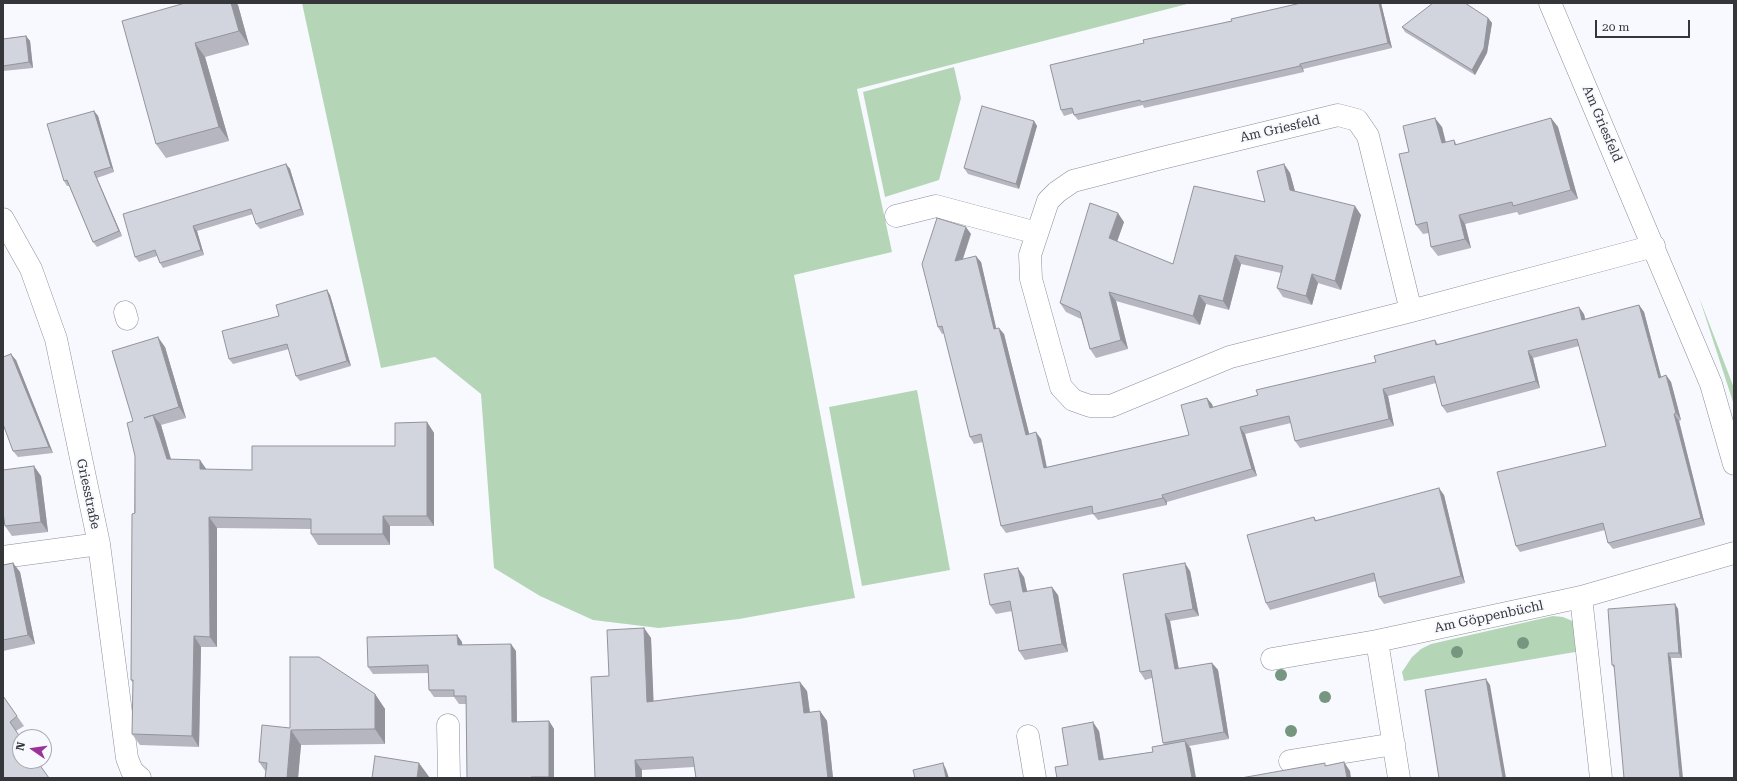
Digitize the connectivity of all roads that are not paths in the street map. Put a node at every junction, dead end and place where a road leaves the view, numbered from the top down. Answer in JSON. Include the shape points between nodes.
{"nodes":[{"id":1,"x":1550,"y":3,"type":"edge"},
{"id":2,"x":896,"y":216,"type":"dead end"},
{"id":3,"x":3,"y":219,"type":"edge"},
{"id":4,"x":1037,"y":233,"type":"junction"},
{"id":5,"x":1654,"y":246,"type":"junction"},
{"id":6,"x":1412,"y":311,"type":"junction"},
{"id":7,"x":1734,"y":464,"type":"edge"},
{"id":8,"x":99,"y":544,"type":"junction"},
{"id":9,"x":1734,"y":553,"type":"edge"},
{"id":10,"x":3,"y":557,"type":"edge"},
{"id":11,"x":1581,"y":597,"type":"junction"},
{"id":12,"x":1377,"y":641,"type":"junction"},
{"id":13,"x":1272,"y":659,"type":"dead end"},
{"id":14,"x":448,"y":725,"type":"dead end"},
{"id":15,"x":1028,"y":736,"type":"dead end"},
{"id":16,"x":1394,"y":744,"type":"junction"},
{"id":17,"x":1290,"y":761,"type":"dead end"},
{"id":18,"x":140,"y":778,"type":"edge"},
{"id":19,"x":449,"y":778,"type":"edge"},
{"id":20,"x":1035,"y":778,"type":"edge"},
{"id":21,"x":1399,"y":778,"type":"edge"},
{"id":22,"x":1601,"y":778,"type":"edge"}],
"edges":[{"from":1,"to":5,"type":"street","name":"Am Griesfeld"},
{"from":2,"to":4,"type":"street","via":[[936,206]]},
{"from":3,"to":8,"type":"street","name":"Griesstraße","via":[[31,269],[56,339]]},
{"from":4,"to":6,"type":"street","name":"Am Griesfeld","via":[[1030,254],[1031,279],[1061,387],[1073,400],[1090,406],[1111,406],[1230,357]]},
{"from":4,"to":6,"type":"street","name":"Am Griesfeld","via":[[1048,201],[1073,181],[1338,115],[1357,120],[1368,136]]},
{"from":5,"to":6,"type":"street","name":"Am Griesfeld"},
{"from":5,"to":7,"type":"street","name":"Am Griesfeld","via":[[1711,384]]},
{"from":8,"to":10,"type":"street"},
{"from":8,"to":18,"type":"street","name":"Griesstraße","via":[[127,758],[132,771]]},
{"from":9,"to":11,"type":"street","name":"Am Göppenbüchl"},
{"from":11,"to":12,"type":"street","name":"Am Göppenbüchl"},
{"from":11,"to":22,"type":"street"},
{"from":12,"to":13,"type":"street","name":"Am Göppenbüchl"},
{"from":12,"to":16,"type":"street"},
{"from":14,"to":19,"type":"street"},
{"from":15,"to":20,"type":"street"},
{"from":16,"to":17,"type":"street"},
{"from":16,"to":21,"type":"street"}]}
